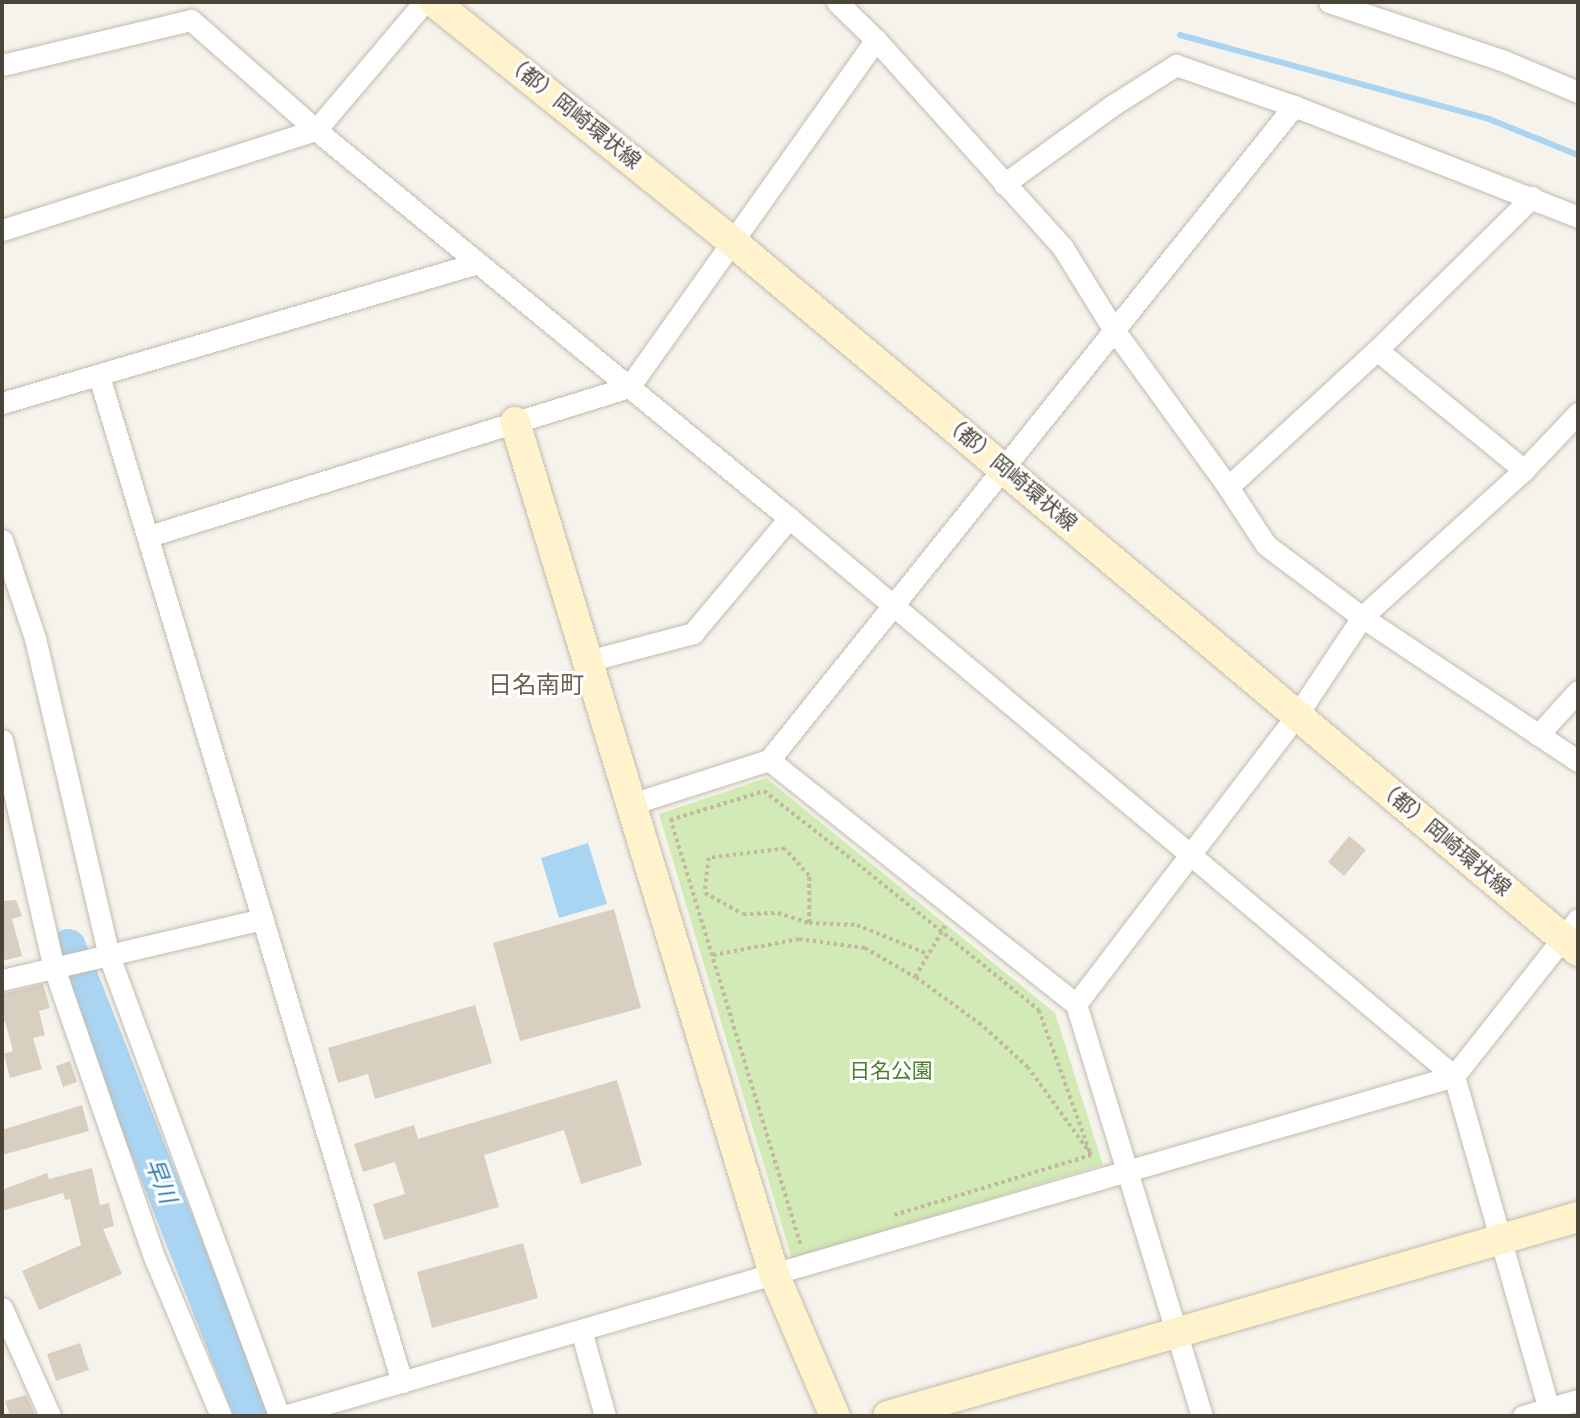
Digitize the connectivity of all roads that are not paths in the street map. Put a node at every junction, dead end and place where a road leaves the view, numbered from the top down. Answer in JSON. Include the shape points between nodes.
{"nodes":[{"id":1,"x":424,"y":2,"type":"edge"},
{"id":2,"x":434,"y":2,"type":"edge"},
{"id":3,"x":837,"y":2,"type":"edge"},
{"id":4,"x":1329,"y":2,"type":"edge"},
{"id":5,"x":876,"y":40,"type":"junction"},
{"id":6,"x":2,"y":65,"type":"edge"},
{"id":7,"x":1578,"y":92,"type":"edge"},
{"id":8,"x":1294,"y":106,"type":"junction"},
{"id":9,"x":316,"y":130,"type":"junction"},
{"id":10,"x":1004,"y":184,"type":"junction"},
{"id":11,"x":1532,"y":197,"type":"junction"},
{"id":12,"x":1578,"y":216,"type":"edge"},
{"id":13,"x":2,"y":230,"type":"edge"},
{"id":14,"x":734,"y":243,"type":"junction"},
{"id":15,"x":477,"y":263,"type":"junction"},
{"id":16,"x":1114,"y":330,"type":"junction"},
{"id":17,"x":1377,"y":350,"type":"junction"},
{"id":18,"x":99,"y":376,"type":"junction"},
{"id":19,"x":629,"y":387,"type":"junction"},
{"id":20,"x":2,"y":403,"type":"edge"},
{"id":21,"x":1578,"y":413,"type":"edge"},
{"id":22,"x":515,"y":422,"type":"junction"},
{"id":23,"x":1003,"y":469,"type":"junction"},
{"id":24,"x":1524,"y":470,"type":"junction"},
{"id":25,"x":1228,"y":487,"type":"junction"},
{"id":26,"x":789,"y":518,"type":"junction"},
{"id":27,"x":149,"y":536,"type":"junction"},
{"id":28,"x":2,"y":540,"type":"edge"},
{"id":29,"x":893,"y":606,"type":"junction"},
{"id":30,"x":1362,"y":617,"type":"junction"},
{"id":31,"x":588,"y":661,"type":"junction"},
{"id":32,"x":1578,"y":691,"type":"edge"},
{"id":33,"x":1297,"y":715,"type":"junction"},
{"id":34,"x":1538,"y":735,"type":"junction"},
{"id":35,"x":2,"y":740,"type":"edge"},
{"id":36,"x":769,"y":760,"type":"junction"},
{"id":37,"x":1578,"y":761,"type":"edge"},
{"id":38,"x":631,"y":804,"type":"junction"},
{"id":39,"x":1190,"y":855,"type":"junction"},
{"id":40,"x":263,"y":919,"type":"junction"},
{"id":41,"x":1573,"y":936,"type":"edge"},
{"id":42,"x":109,"y":956,"type":"junction"},
{"id":43,"x":54,"y":968,"type":"junction"},
{"id":44,"x":2,"y":981,"type":"edge"},
{"id":45,"x":1076,"y":1004,"type":"junction"},
{"id":46,"x":1454,"y":1076,"type":"junction"},
{"id":47,"x":1128,"y":1171,"type":"junction"},
{"id":48,"x":1578,"y":1217,"type":"edge"},
{"id":49,"x":1500,"y":1239,"type":"junction"},
{"id":50,"x":774,"y":1274,"type":"junction"},
{"id":51,"x":2,"y":1308,"type":"edge"},
{"id":52,"x":581,"y":1330,"type":"junction"},
{"id":53,"x":1177,"y":1332,"type":"junction"},
{"id":54,"x":402,"y":1382,"type":"junction"},
{"id":55,"x":1578,"y":1400,"type":"edge"},
{"id":56,"x":1550,"y":1412,"type":"edge"},
{"id":57,"x":50,"y":1416,"type":"edge"},
{"id":58,"x":221,"y":1416,"type":"edge"},
{"id":59,"x":282,"y":1416,"type":"edge"},
{"id":60,"x":605,"y":1416,"type":"edge"},
{"id":61,"x":835,"y":1416,"type":"edge"},
{"id":62,"x":888,"y":1416,"type":"edge"},
{"id":63,"x":1202,"y":1416,"type":"edge"},
{"id":64,"x":1523,"y":1416,"type":"edge"}],
"edges":[{"from":1,"to":9,"type":"street"},
{"from":2,"to":14,"type":"street","name":"（都）岡崎環状線"},
{"from":3,"to":5,"type":"street"},
{"from":4,"to":7,"type":"street","via":[[1504,61]]},
{"from":5,"to":10,"type":"street"},
{"from":5,"to":14,"type":"street"},
{"from":6,"to":9,"type":"street","via":[[191,20]]},
{"from":8,"to":10,"type":"street","via":[[1176,65]]},
{"from":8,"to":11,"type":"street"},
{"from":8,"to":16,"type":"street"},
{"from":9,"to":13,"type":"street"},
{"from":9,"to":15,"type":"street"},
{"from":10,"to":16,"type":"street","via":[[1063,248]]},
{"from":11,"to":12,"type":"street"},
{"from":11,"to":17,"type":"street"},
{"from":14,"to":19,"type":"street"},
{"from":14,"to":23,"type":"street","name":"（都）岡崎環状線"},
{"from":15,"to":18,"type":"street"},
{"from":15,"to":19,"type":"street"},
{"from":16,"to":23,"type":"street"},
{"from":16,"to":25,"type":"street"},
{"from":17,"to":24,"type":"street"},
{"from":17,"to":25,"type":"street"},
{"from":18,"to":20,"type":"street"},
{"from":18,"to":27,"type":"street"},
{"from":19,"to":22,"type":"street"},
{"from":19,"to":26,"type":"street"},
{"from":21,"to":24,"type":"street"},
{"from":22,"to":27,"type":"street"},
{"from":22,"to":31,"type":"street"},
{"from":23,"to":29,"type":"street"},
{"from":23,"to":33,"type":"street","name":"（都）岡崎環状線"},
{"from":24,"to":30,"type":"street"},
{"from":25,"to":30,"type":"street","via":[[1266,545]]},
{"from":26,"to":29,"type":"street"},
{"from":26,"to":31,"type":"street","via":[[693,633]]},
{"from":27,"to":40,"type":"street"},
{"from":28,"to":42,"type":"street","via":[[35,638]]},
{"from":29,"to":36,"type":"street"},
{"from":29,"to":39,"type":"street"},
{"from":30,"to":33,"type":"street"},
{"from":30,"to":34,"type":"street"},
{"from":31,"to":38,"type":"street"},
{"from":32,"to":34,"type":"street"},
{"from":33,"to":39,"type":"street"},
{"from":33,"to":41,"type":"street","name":"（都）岡崎環状線"},
{"from":34,"to":37,"type":"street"},
{"from":35,"to":43,"type":"street"},
{"from":36,"to":38,"type":"street"},
{"from":36,"to":45,"type":"street"},
{"from":38,"to":50,"type":"street"},
{"from":39,"to":45,"type":"street"},
{"from":39,"to":46,"type":"street"},
{"from":40,"to":42,"type":"street"},
{"from":40,"to":54,"type":"street"},
{"from":41,"to":46,"type":"street"},
{"from":42,"to":43,"type":"street"},
{"from":42,"to":59,"type":"street"},
{"from":43,"to":44,"type":"street"},
{"from":43,"to":58,"type":"street","via":[[155,1259]]},
{"from":45,"to":47,"type":"street"},
{"from":46,"to":47,"type":"street"},
{"from":46,"to":49,"type":"street"},
{"from":47,"to":50,"type":"street"},
{"from":47,"to":53,"type":"street"},
{"from":48,"to":49,"type":"street"},
{"from":49,"to":53,"type":"street"},
{"from":49,"to":56,"type":"street"},
{"from":50,"to":52,"type":"street"},
{"from":50,"to":61,"type":"street"},
{"from":51,"to":57,"type":"street"},
{"from":52,"to":54,"type":"street"},
{"from":52,"to":60,"type":"street"},
{"from":53,"to":62,"type":"street"},
{"from":53,"to":63,"type":"street"},
{"from":54,"to":59,"type":"street"},
{"from":55,"to":56,"type":"street"},
{"from":56,"to":64,"type":"street"}]}
